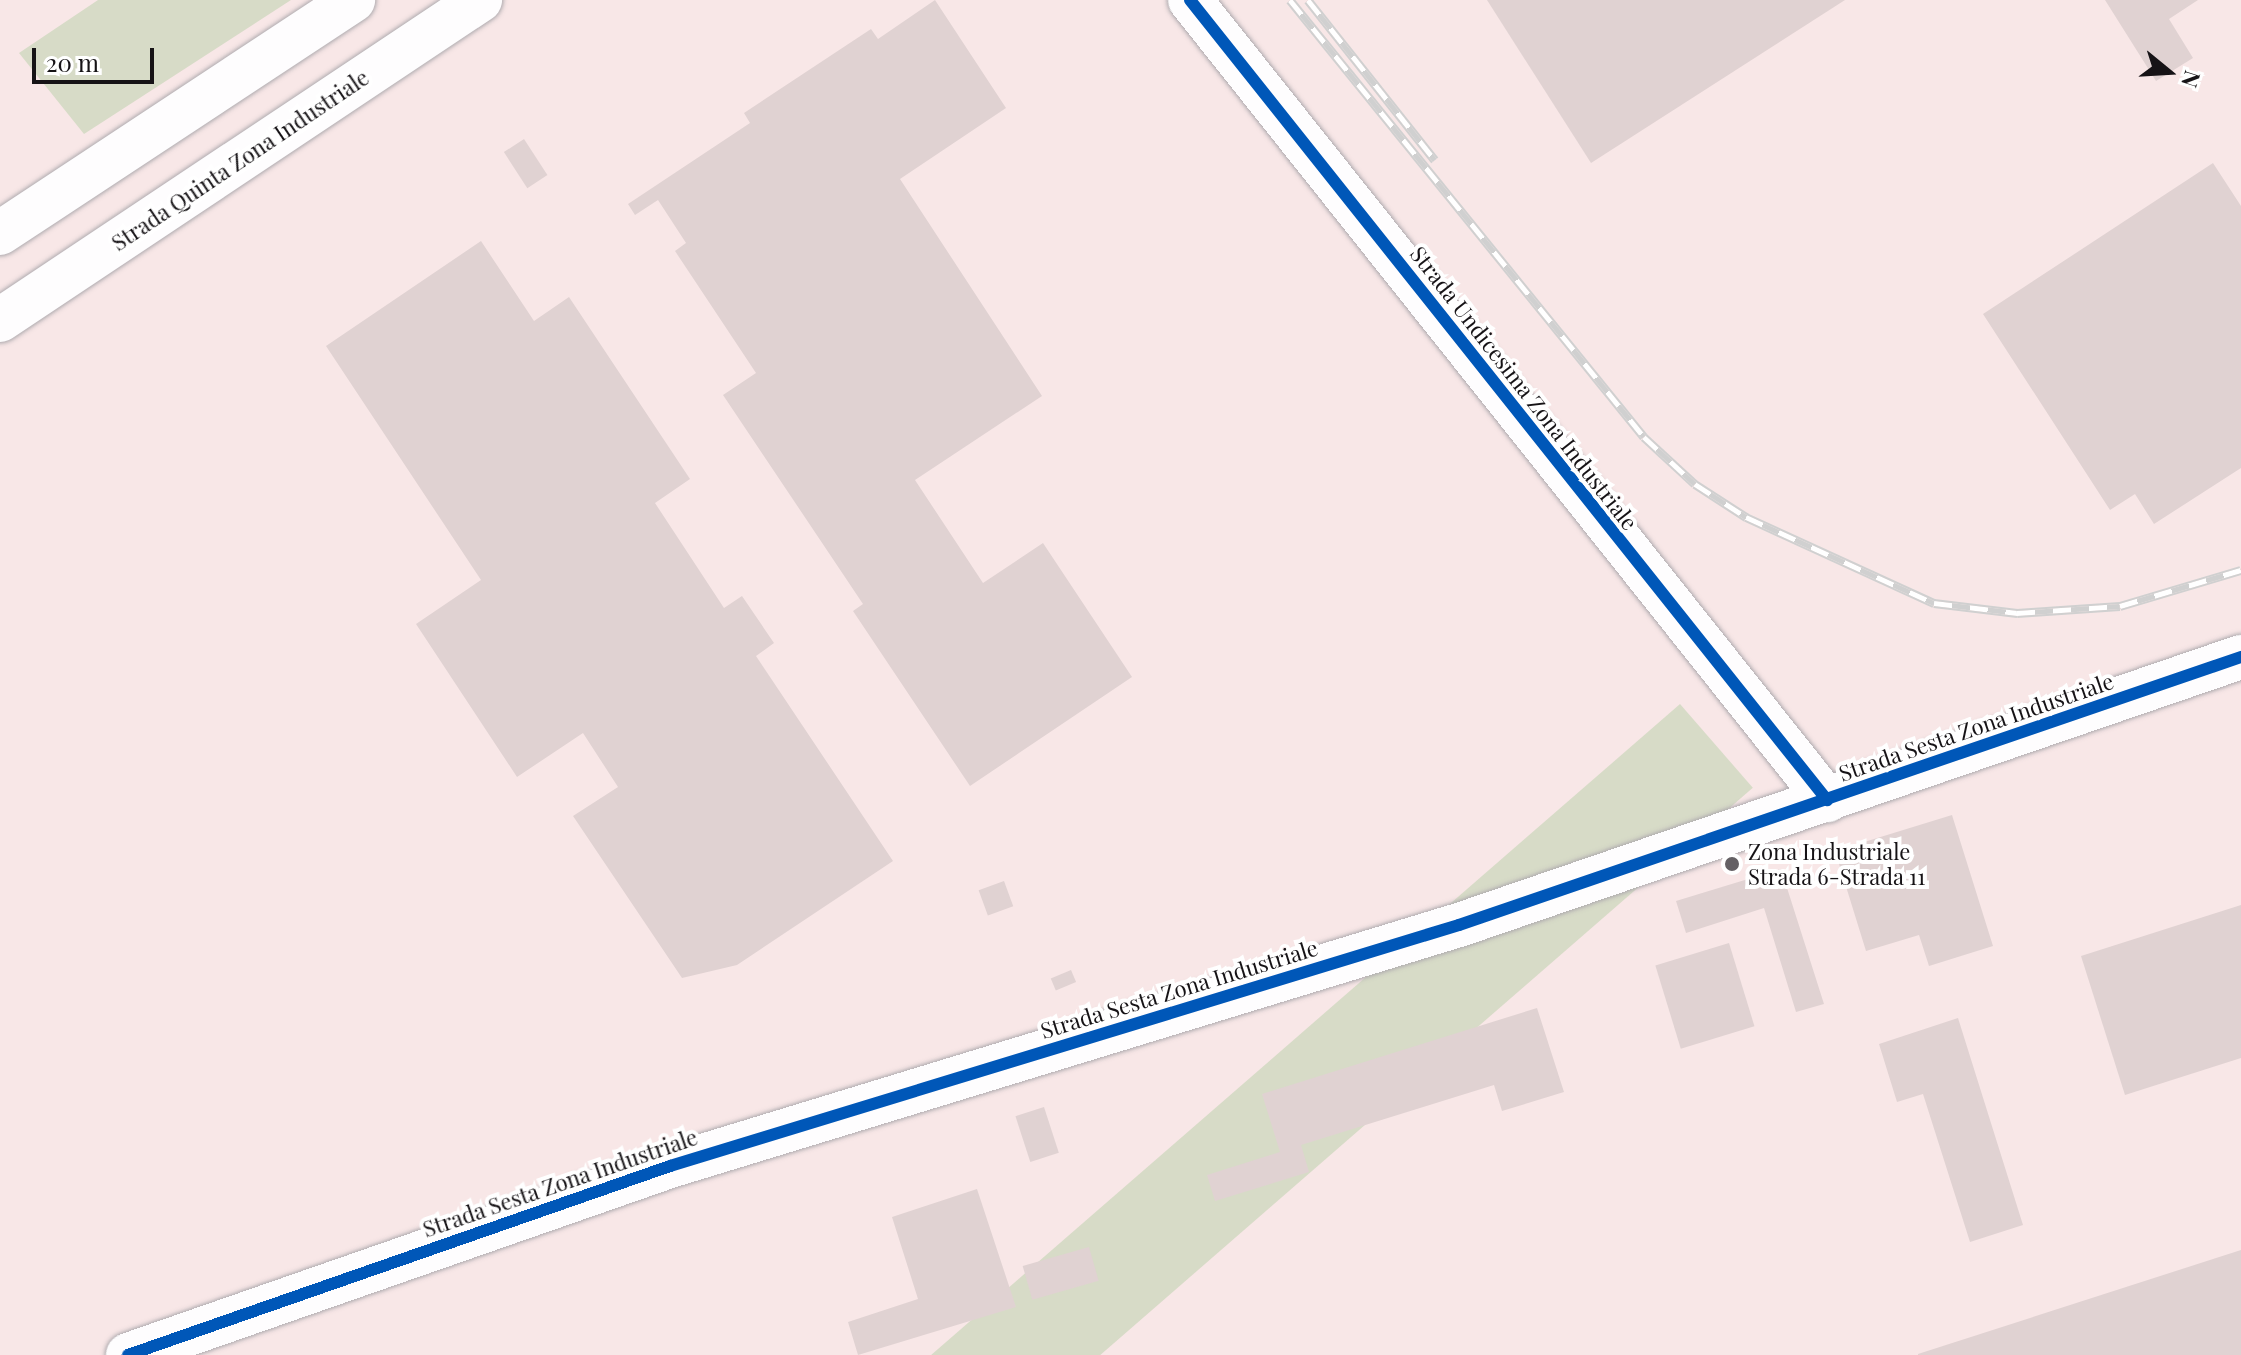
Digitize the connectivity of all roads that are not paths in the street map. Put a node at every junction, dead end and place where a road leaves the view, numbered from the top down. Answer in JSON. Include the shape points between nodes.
{"nodes":[{"id":1,"x":353,"y":0,"type":"edge"},
{"id":2,"x":480,"y":0,"type":"edge"},
{"id":3,"x":1190,"y":0,"type":"edge"},
{"id":4,"x":0,"y":233,"type":"edge"},
{"id":5,"x":0,"y":320,"type":"edge"},
{"id":6,"x":2241,"y":657,"type":"edge"},
{"id":7,"x":1827,"y":800,"type":"junction"},
{"id":8,"x":128,"y":1355,"type":"edge"}],
"edges":[{"from":1,"to":4,"type":"street"},
{"from":2,"to":5,"type":"street","name":"Strada Quinta Zona Industriale"},
{"from":3,"to":7,"type":"street","name":"Strada Undicesima Zona Industriale"},
{"from":6,"to":7,"type":"street","name":"Strada Sesta Zona Industriale"},
{"from":7,"to":8,"type":"street","name":"Strada Sesta Zona Industriale","via":[[1459,925],[670,1166]]}]}
